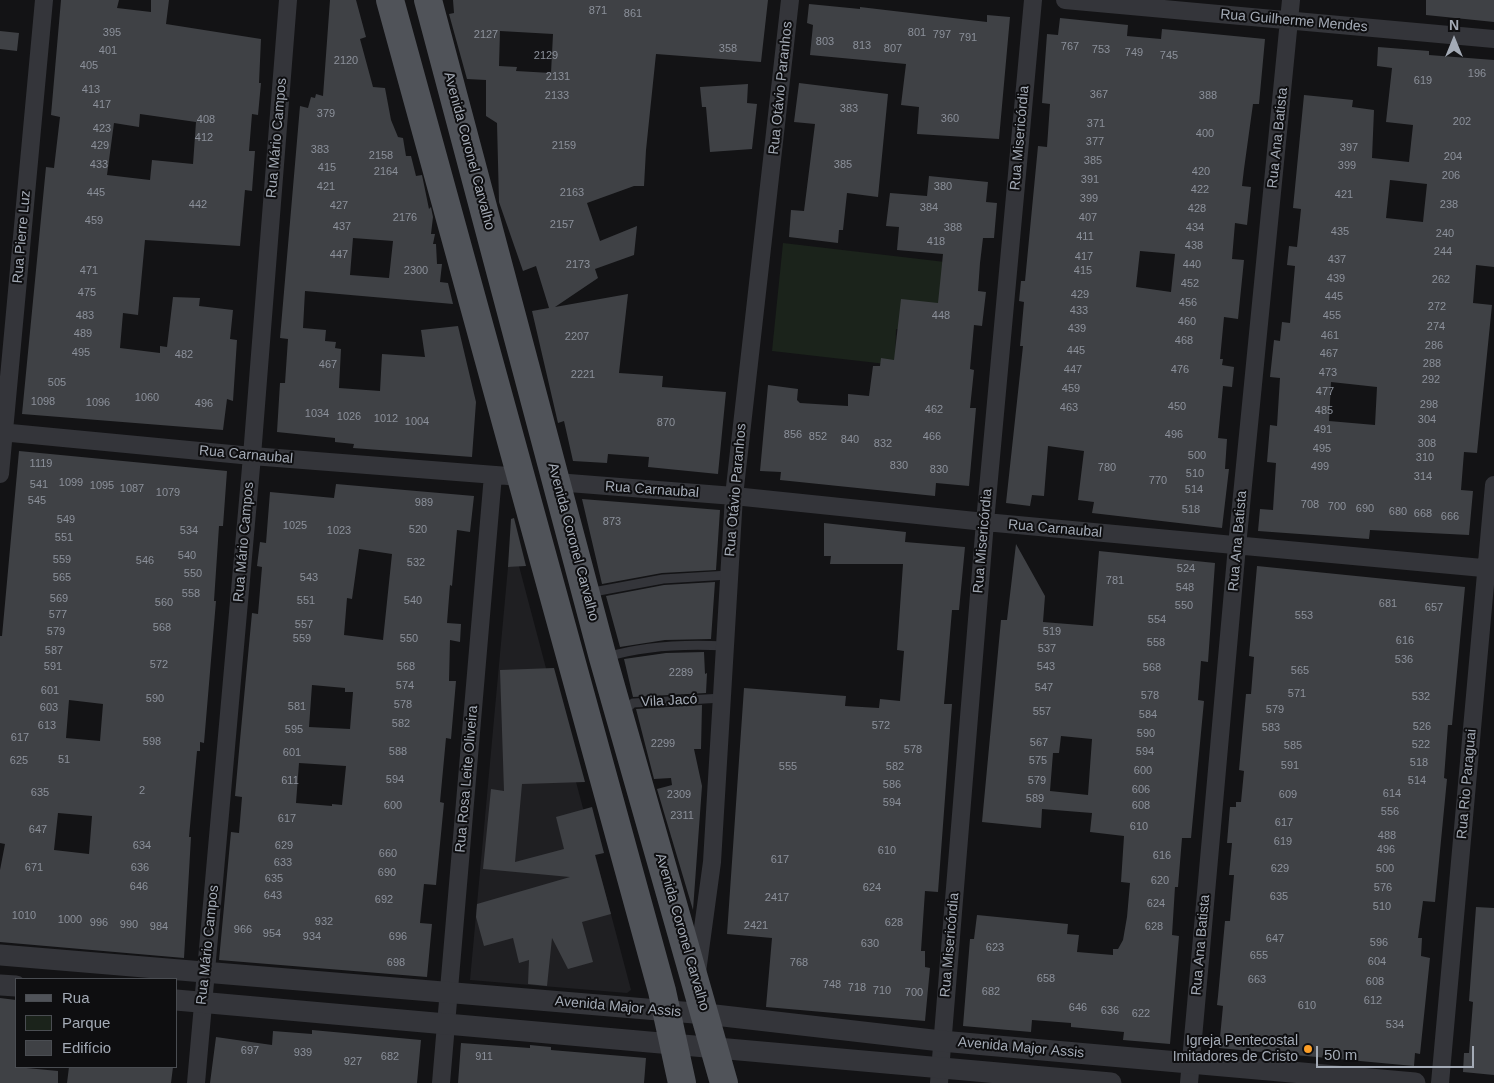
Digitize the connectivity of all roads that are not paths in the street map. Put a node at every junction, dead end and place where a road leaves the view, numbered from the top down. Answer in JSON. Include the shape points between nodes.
{"nodes":[{"id":1,"x":44,"y":0,"type":"edge"},
{"id":2,"x":288,"y":0,"type":"edge"},
{"id":3,"x":390,"y":0,"type":"edge"},
{"id":4,"x":428,"y":0,"type":"edge"},
{"id":5,"x":790,"y":0,"type":"edge"},
{"id":6,"x":1033,"y":0,"type":"edge"},
{"id":7,"x":1064,"y":0,"type":"edge"},
{"id":8,"x":1292,"y":0,"type":"edge"},
{"id":9,"x":1289,"y":20,"type":"junction"},
{"id":10,"x":1494,"y":39,"type":"edge"},
{"id":11,"x":2,"y":432,"type":"edge"},
{"id":12,"x":252,"y":456,"type":"junction"},
{"id":13,"x":0,"y":474,"type":"edge"},
{"id":14,"x":493,"y":474,"type":"junction"},
{"id":15,"x":521,"y":477,"type":"junction"},
{"id":16,"x":556,"y":482,"type":"junction"},
{"id":17,"x":1494,"y":485,"type":"edge"},
{"id":18,"x":734,"y":496,"type":"junction"},
{"id":19,"x":985,"y":522,"type":"junction"},
{"id":20,"x":1237,"y":546,"type":"junction"},
{"id":21,"x":1490,"y":568,"type":"edge"},
{"id":22,"x":729,"y":575,"type":"junction"},
{"id":23,"x":586,"y":593,"type":"junction"},
{"id":24,"x":725,"y":646,"type":"junction"},
{"id":25,"x":604,"y":658,"type":"junction"},
{"id":26,"x":723,"y":698,"type":"junction"},
{"id":27,"x":620,"y":715,"type":"junction"},
{"id":28,"x":0,"y":955,"type":"edge"},
{"id":29,"x":207,"y":972,"type":"junction"},
{"id":30,"x":696,"y":982,"type":"junction"},
{"id":31,"x":0,"y":985,"type":"edge"},
{"id":32,"x":15,"y":986,"type":"edge"},
{"id":33,"x":449,"y":993,"type":"junction"},
{"id":34,"x":178,"y":1000,"type":"edge"},
{"id":35,"x":203,"y":1002,"type":"junction"},
{"id":36,"x":667,"y":1012,"type":"junction"},
{"id":37,"x":706,"y":1014,"type":"junction"},
{"id":38,"x":446,"y":1024,"type":"junction"},
{"id":39,"x":941,"y":1041,"type":"junction"},
{"id":40,"x":674,"y":1044,"type":"junction"},
{"id":41,"x":715,"y":1048,"type":"junction"},
{"id":42,"x":1189,"y":1073,"type":"edge"},
{"id":43,"x":939,"y":1075,"type":"edge"},
{"id":44,"x":196,"y":1083,"type":"edge"},
{"id":45,"x":441,"y":1083,"type":"edge"},
{"id":46,"x":682,"y":1083,"type":"edge"},
{"id":47,"x":724,"y":1083,"type":"edge"},
{"id":48,"x":1111,"y":1083,"type":"edge"},
{"id":49,"x":1415,"y":1083,"type":"edge"},
{"id":50,"x":1440,"y":1083,"type":"edge"}],
"edges":[{"from":1,"to":11,"type":"street","name":"Rua Pierre Luz"},
{"from":2,"to":12,"type":"street","name":"Rua Mário Campos"},
{"from":3,"to":15,"type":"main road"},
{"from":4,"to":16,"type":"main road","name":"Avenida Coronel Carvalho"},
{"from":5,"to":18,"type":"street","name":"Rua Otávio Paranhos"},
{"from":6,"to":19,"type":"street","name":"Rua Misericórdia"},
{"from":7,"to":9,"type":"street","name":"Rua Guilherme Mendes"},
{"from":8,"to":9,"type":"street","name":"Rua Ana Batista"},
{"from":9,"to":10,"type":"street","name":"Rua Guilherme Mendes"},
{"from":9,"to":20,"type":"street","name":"Rua Ana Batista"},
{"from":11,"to":12,"type":"street","name":"Rua Carnaubal"},
{"from":11,"to":13,"type":"street","name":"Rua Pierre Luz"},
{"from":12,"to":14,"type":"street","name":"Rua Carnaubal"},
{"from":12,"to":29,"type":"street","name":"Rua Mário Campos"},
{"from":14,"to":15,"type":"street","name":"Rua Carnaubal"},
{"from":14,"to":33,"type":"street","name":"Rua Rosa Leite Oliveira"},
{"from":15,"to":36,"type":"main road"},
{"from":16,"to":18,"type":"street","name":"Rua Carnaubal"},
{"from":16,"to":23,"type":"main road","name":"Avenida Coronel Carvalho"},
{"from":17,"to":21,"type":"street","name":"Rua Rio Paraguai"},
{"from":18,"to":19,"type":"street","name":"Rua Carnaubal"},
{"from":18,"to":22,"type":"street","name":"Rua Otávio Paranhos"},
{"from":19,"to":20,"type":"street","name":"Rua Carnaubal"},
{"from":19,"to":39,"type":"street","name":"Rua Misericórdia"},
{"from":20,"to":21,"type":"street","name":"Rua Carnaubal"},
{"from":20,"to":42,"type":"street","name":"Rua Ana Batista"},
{"from":21,"to":50,"type":"street","name":"Rua Rio Paraguai"},
{"from":22,"to":23,"type":"lane","via":[[663,579]]},
{"from":22,"to":24,"type":"street","name":"Rua Otávio Paranhos"},
{"from":23,"to":25,"type":"main road","name":"Avenida Coronel Carvalho"},
{"from":24,"to":25,"type":"lane","via":[[660,649]]},
{"from":24,"to":26,"type":"street","name":"Rua Otávio Paranhos"},
{"from":25,"to":27,"type":"main road","name":"Avenida Coronel Carvalho"},
{"from":26,"to":27,"type":"lane","name":"Vila Jacó","via":[[632,703]]},
{"from":26,"to":30,"type":"street","name":"Rua Otávio Paranhos","via":[[712,862]]},
{"from":27,"to":30,"type":"main road","name":"Avenida Coronel Carvalho"},
{"from":28,"to":29,"type":"street","name":"Avenida Major Assis"},
{"from":29,"to":33,"type":"street","name":"Avenida Major Assis"},
{"from":29,"to":35,"type":"street","name":"Rua Mário Campos"},
{"from":30,"to":37,"type":"main road","name":"Avenida Coronel Carvalho"},
{"from":31,"to":32,"type":"street"},
{"from":33,"to":36,"type":"street","name":"Avenida Major Assis"},
{"from":33,"to":38,"type":"street","name":"Rua Rosa Leite Oliveira"},
{"from":34,"to":35,"type":"street","name":"Avenida Major Assis"},
{"from":35,"to":38,"type":"street","name":"Avenida Major Assis"},
{"from":35,"to":44,"type":"street","name":"Rua Mário Campos"},
{"from":36,"to":37,"type":"street","name":"Avenida Major Assis"},
{"from":36,"to":40,"type":"main road"},
{"from":37,"to":39,"type":"street","name":"Avenida Major Assis"},
{"from":37,"to":41,"type":"main road","name":"Avenida Coronel Carvalho"},
{"from":38,"to":40,"type":"street","name":"Avenida Major Assis"},
{"from":38,"to":45,"type":"street","name":"Rua Rosa Leite Oliveira"},
{"from":39,"to":42,"type":"street","name":"Avenida Major Assis"},
{"from":39,"to":43,"type":"street","name":"Rua Misericórdia"},
{"from":40,"to":41,"type":"street","name":"Avenida Major Assis"},
{"from":40,"to":46,"type":"main road"},
{"from":41,"to":43,"type":"street","name":"Avenida Major Assis"},
{"from":41,"to":47,"type":"main road","name":"Avenida Coronel Carvalho"},
{"from":42,"to":49,"type":"street","name":"Avenida Major Assis"},
{"from":43,"to":48,"type":"street","name":"Avenida Major Assis"}]}
